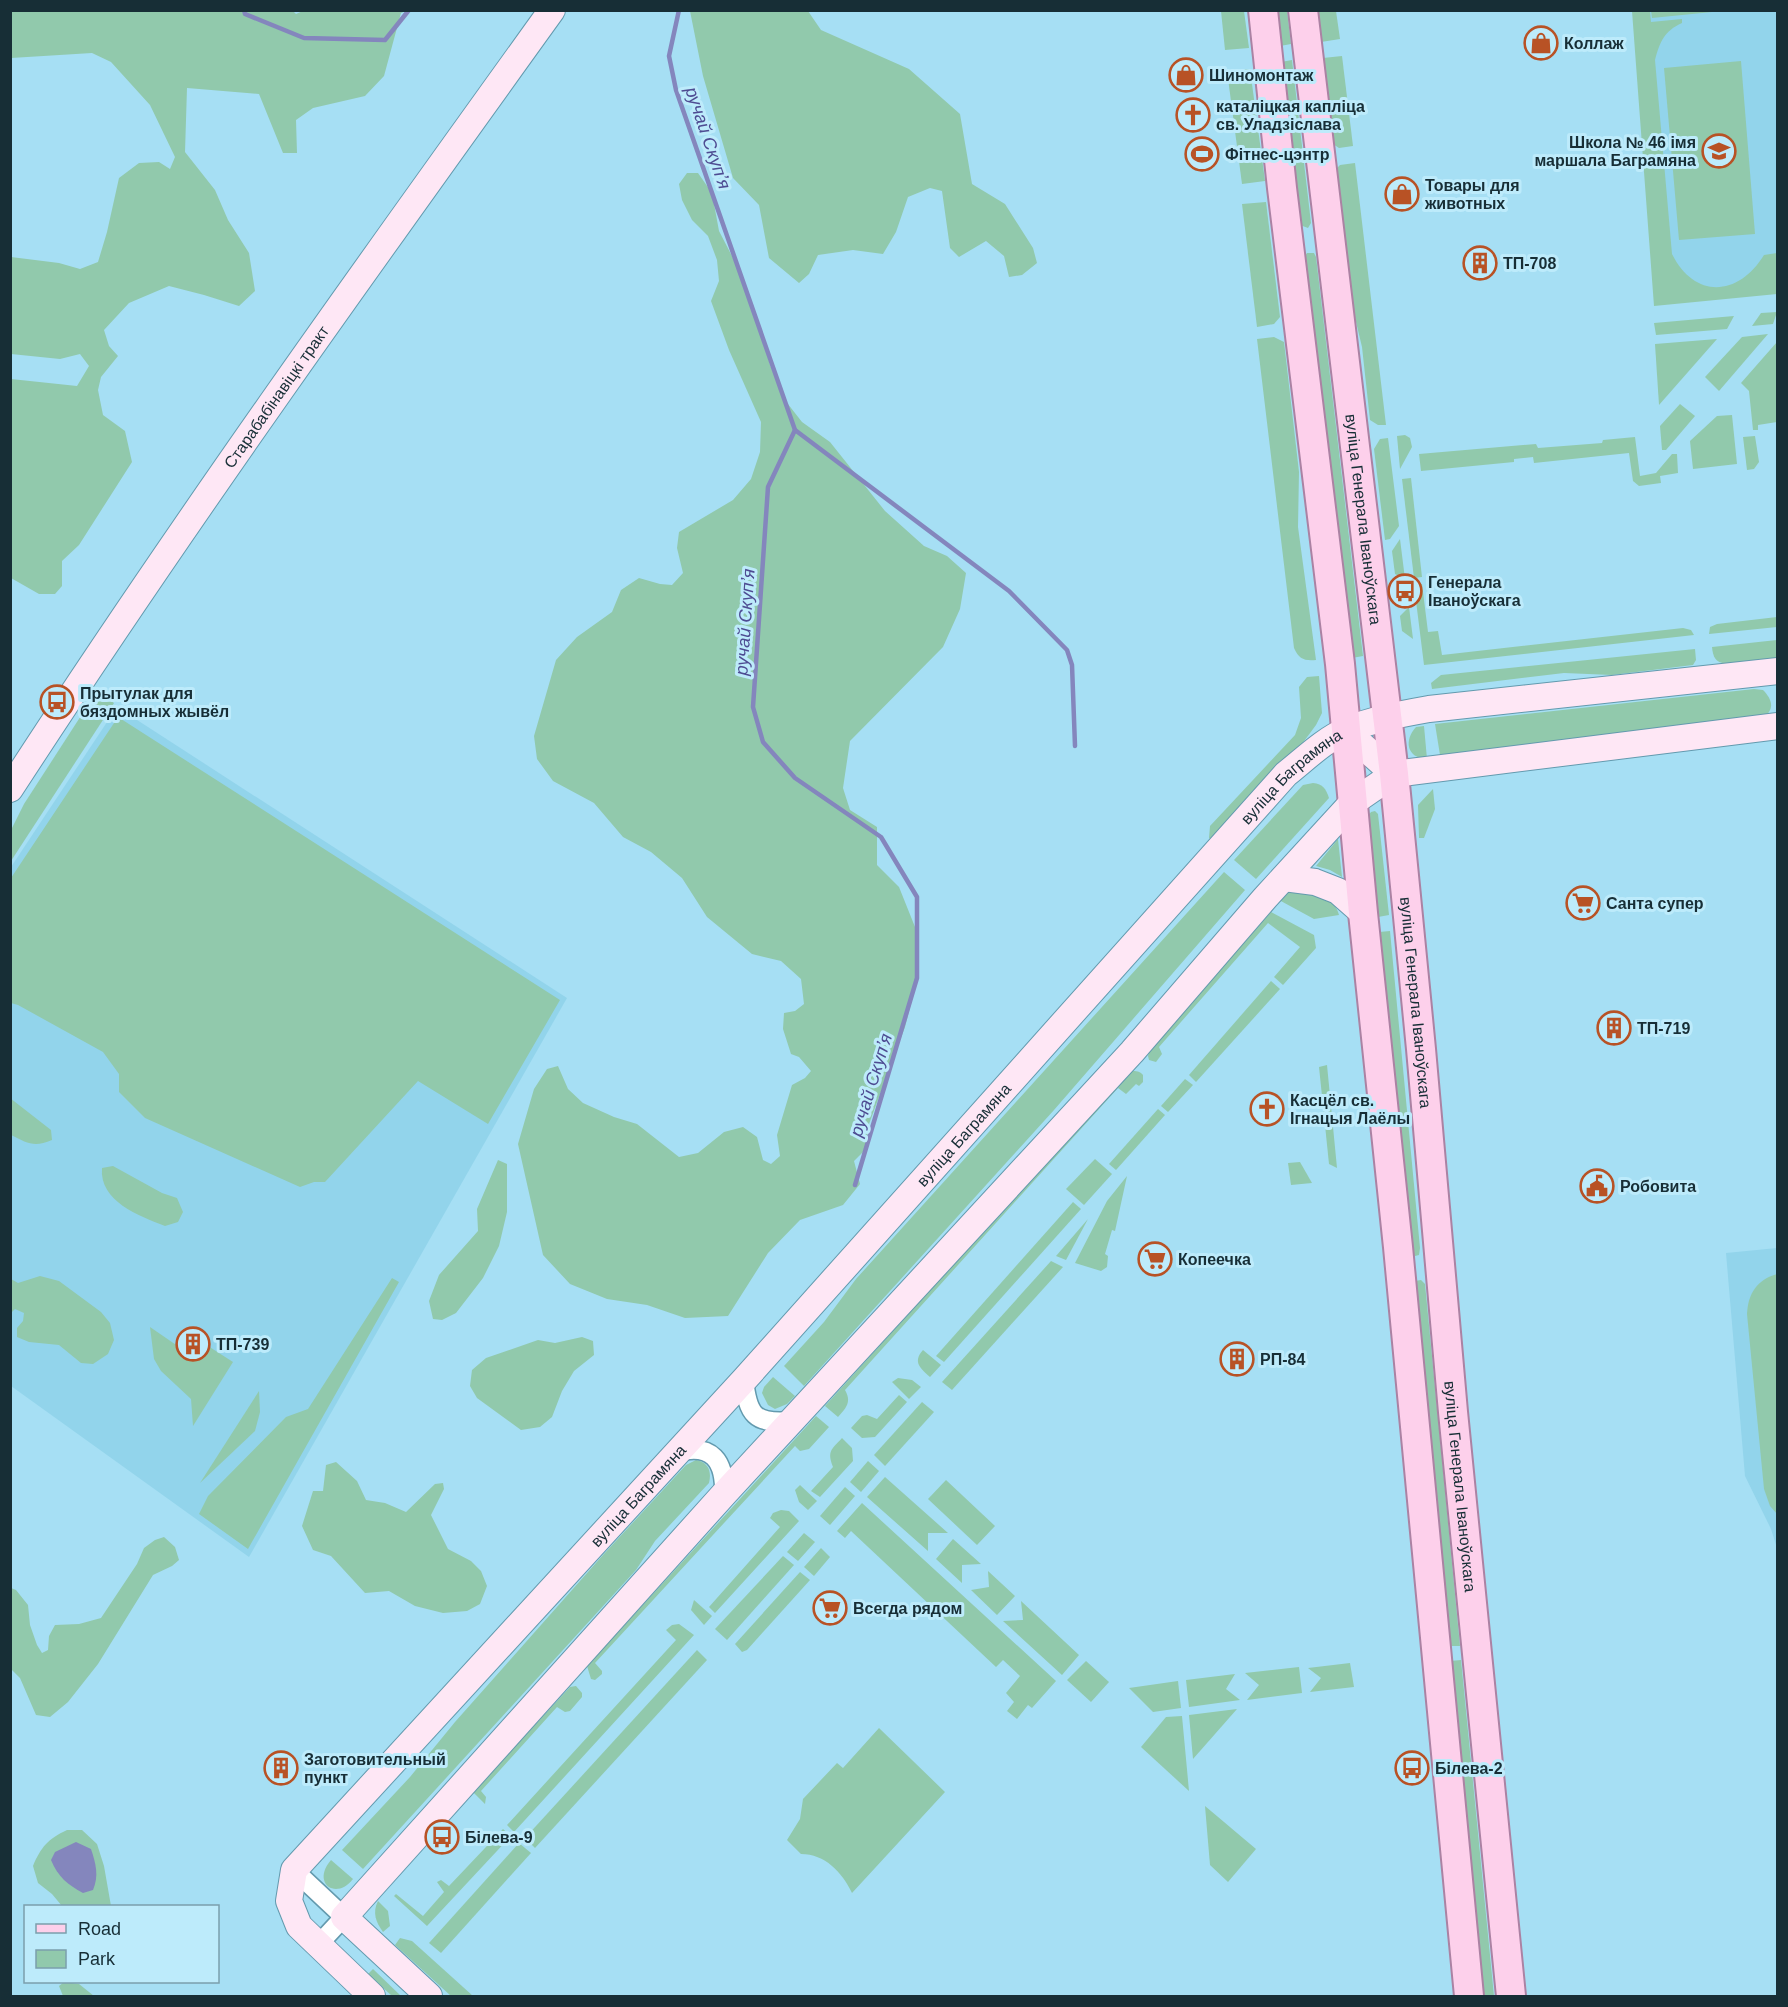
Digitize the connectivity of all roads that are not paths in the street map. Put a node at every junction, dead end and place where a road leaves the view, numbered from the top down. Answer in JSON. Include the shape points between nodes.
{"nodes":[{"id":1,"x":552,"y":10,"type":"edge"},
{"id":2,"x":1263,"y":10,"type":"edge"},
{"id":3,"x":1303,"y":10,"type":"edge"},
{"id":4,"x":1327,"y":219,"type":"junction"},
{"id":5,"x":1286,"y":224,"type":"junction"},
{"id":6,"x":1332,"y":259,"type":"junction"},
{"id":7,"x":1292,"y":264,"type":"junction"},
{"id":8,"x":1766,"y":673,"type":"edge"},
{"id":9,"x":1778,"y":690,"type":"edge"},
{"id":10,"x":1388,"y":716,"type":"junction"},
{"id":11,"x":1772,"y":723,"type":"edge"},
{"id":12,"x":1346,"y":731,"type":"junction"},
{"id":13,"x":1394,"y":774,"type":"junction"},
{"id":14,"x":10,"y":789,"type":"edge"},
{"id":15,"x":1352,"y":803,"type":"junction"},
{"id":16,"x":1284,"y":878,"type":"junction"},
{"id":17,"x":1363,"y":913,"type":"junction"},
{"id":18,"x":1439,"y":1244,"type":"junction"},
{"id":19,"x":1398,"y":1247,"type":"junction"},
{"id":20,"x":1443,"y":1288,"type":"junction"},
{"id":21,"x":1402,"y":1292,"type":"junction"},
{"id":22,"x":744,"y":1380,"type":"junction"},
{"id":23,"x":791,"y":1421,"type":"junction"},
{"id":24,"x":678,"y":1452,"type":"junction"},
{"id":25,"x":724,"y":1494,"type":"junction"},
{"id":26,"x":294,"y":1870,"type":"junction"},
{"id":27,"x":344,"y":1917,"type":"junction"},
{"id":28,"x":318,"y":1945,"type":"junction"},
{"id":29,"x":372,"y":1996,"type":"edge"},
{"id":30,"x":429,"y":1996,"type":"edge"},
{"id":31,"x":1469,"y":1996,"type":"edge"},
{"id":32,"x":1510,"y":1996,"type":"edge"}],
"edges":[{"from":1,"to":14,"type":"street","name":"Старабабінавіцкі тракт","via":[[266,411],[105,643]]},
{"from":2,"to":5,"type":"main road"},
{"from":3,"to":4,"type":"main road","name":"вуліца Генерала Іваноўскага"},
{"from":4,"to":5,"type":"main road","via":[[1318,232],[1307,236],[1295,233]]},
{"from":4,"to":6,"type":"main road","name":"вуліца Генерала Іваноўскага"},
{"from":5,"to":7,"type":"main road"},
{"from":6,"to":7,"type":"main road","via":[[1326,249],[1308,244],[1297,251]]},
{"from":6,"to":10,"type":"main road","name":"вуліца Генерала Іваноўскага"},
{"from":7,"to":12,"type":"main road"},
{"from":8,"to":9,"type":"street"},
{"from":8,"to":10,"type":"street","name":"вуліца Баграмяна"},
{"from":10,"to":12,"type":"street","name":"вуліца Баграмяна"},
{"from":10,"to":13,"type":"main road","name":"вуліца Генерала Іваноўскага"},
{"from":11,"to":13,"type":"street"},
{"from":12,"to":13,"type":"street"},
{"from":12,"to":15,"type":"main road"},
{"from":12,"to":22,"type":"street","name":"вуліца Баграмяна","via":[[1286,774]]},
{"from":13,"to":15,"type":"street"},
{"from":13,"to":18,"type":"main road","name":"вуліца Генерала Іваноўскага"},
{"from":15,"to":16,"type":"street"},
{"from":15,"to":17,"type":"main road"},
{"from":16,"to":17,"type":"street","via":[[1315,882],[1338,891]]},
{"from":16,"to":23,"type":"street","via":[[1132,1052]]},
{"from":17,"to":19,"type":"main road"},
{"from":18,"to":19,"type":"main road","via":[[1434,1256],[1417,1264],[1407,1260]]},
{"from":18,"to":20,"type":"main road","name":"вуліца Генерала Іваноўскага"},
{"from":19,"to":21,"type":"main road"},
{"from":20,"to":21,"type":"main road","via":[[1438,1278],[1423,1271],[1408,1277]]},
{"from":20,"to":32,"type":"main road","name":"вуліца Генерала Іваноўскага"},
{"from":21,"to":31,"type":"main road"},
{"from":22,"to":23,"type":"street","via":[[754,1416],[772,1422]]},
{"from":22,"to":24,"type":"street","name":"вуліца Баграмяна"},
{"from":23,"to":25,"type":"street"},
{"from":24,"to":25,"type":"street","via":[[703,1449],[713,1456],[724,1477]]},
{"from":24,"to":26,"type":"street","name":"вуліца Баграмяна"},
{"from":25,"to":27,"type":"street"},
{"from":26,"to":27,"type":"street"},
{"from":26,"to":28,"type":"street","via":[[289,1901],[298,1926]]},
{"from":27,"to":28,"type":"street"},
{"from":27,"to":30,"type":"street"},
{"from":28,"to":29,"type":"street"}]}
